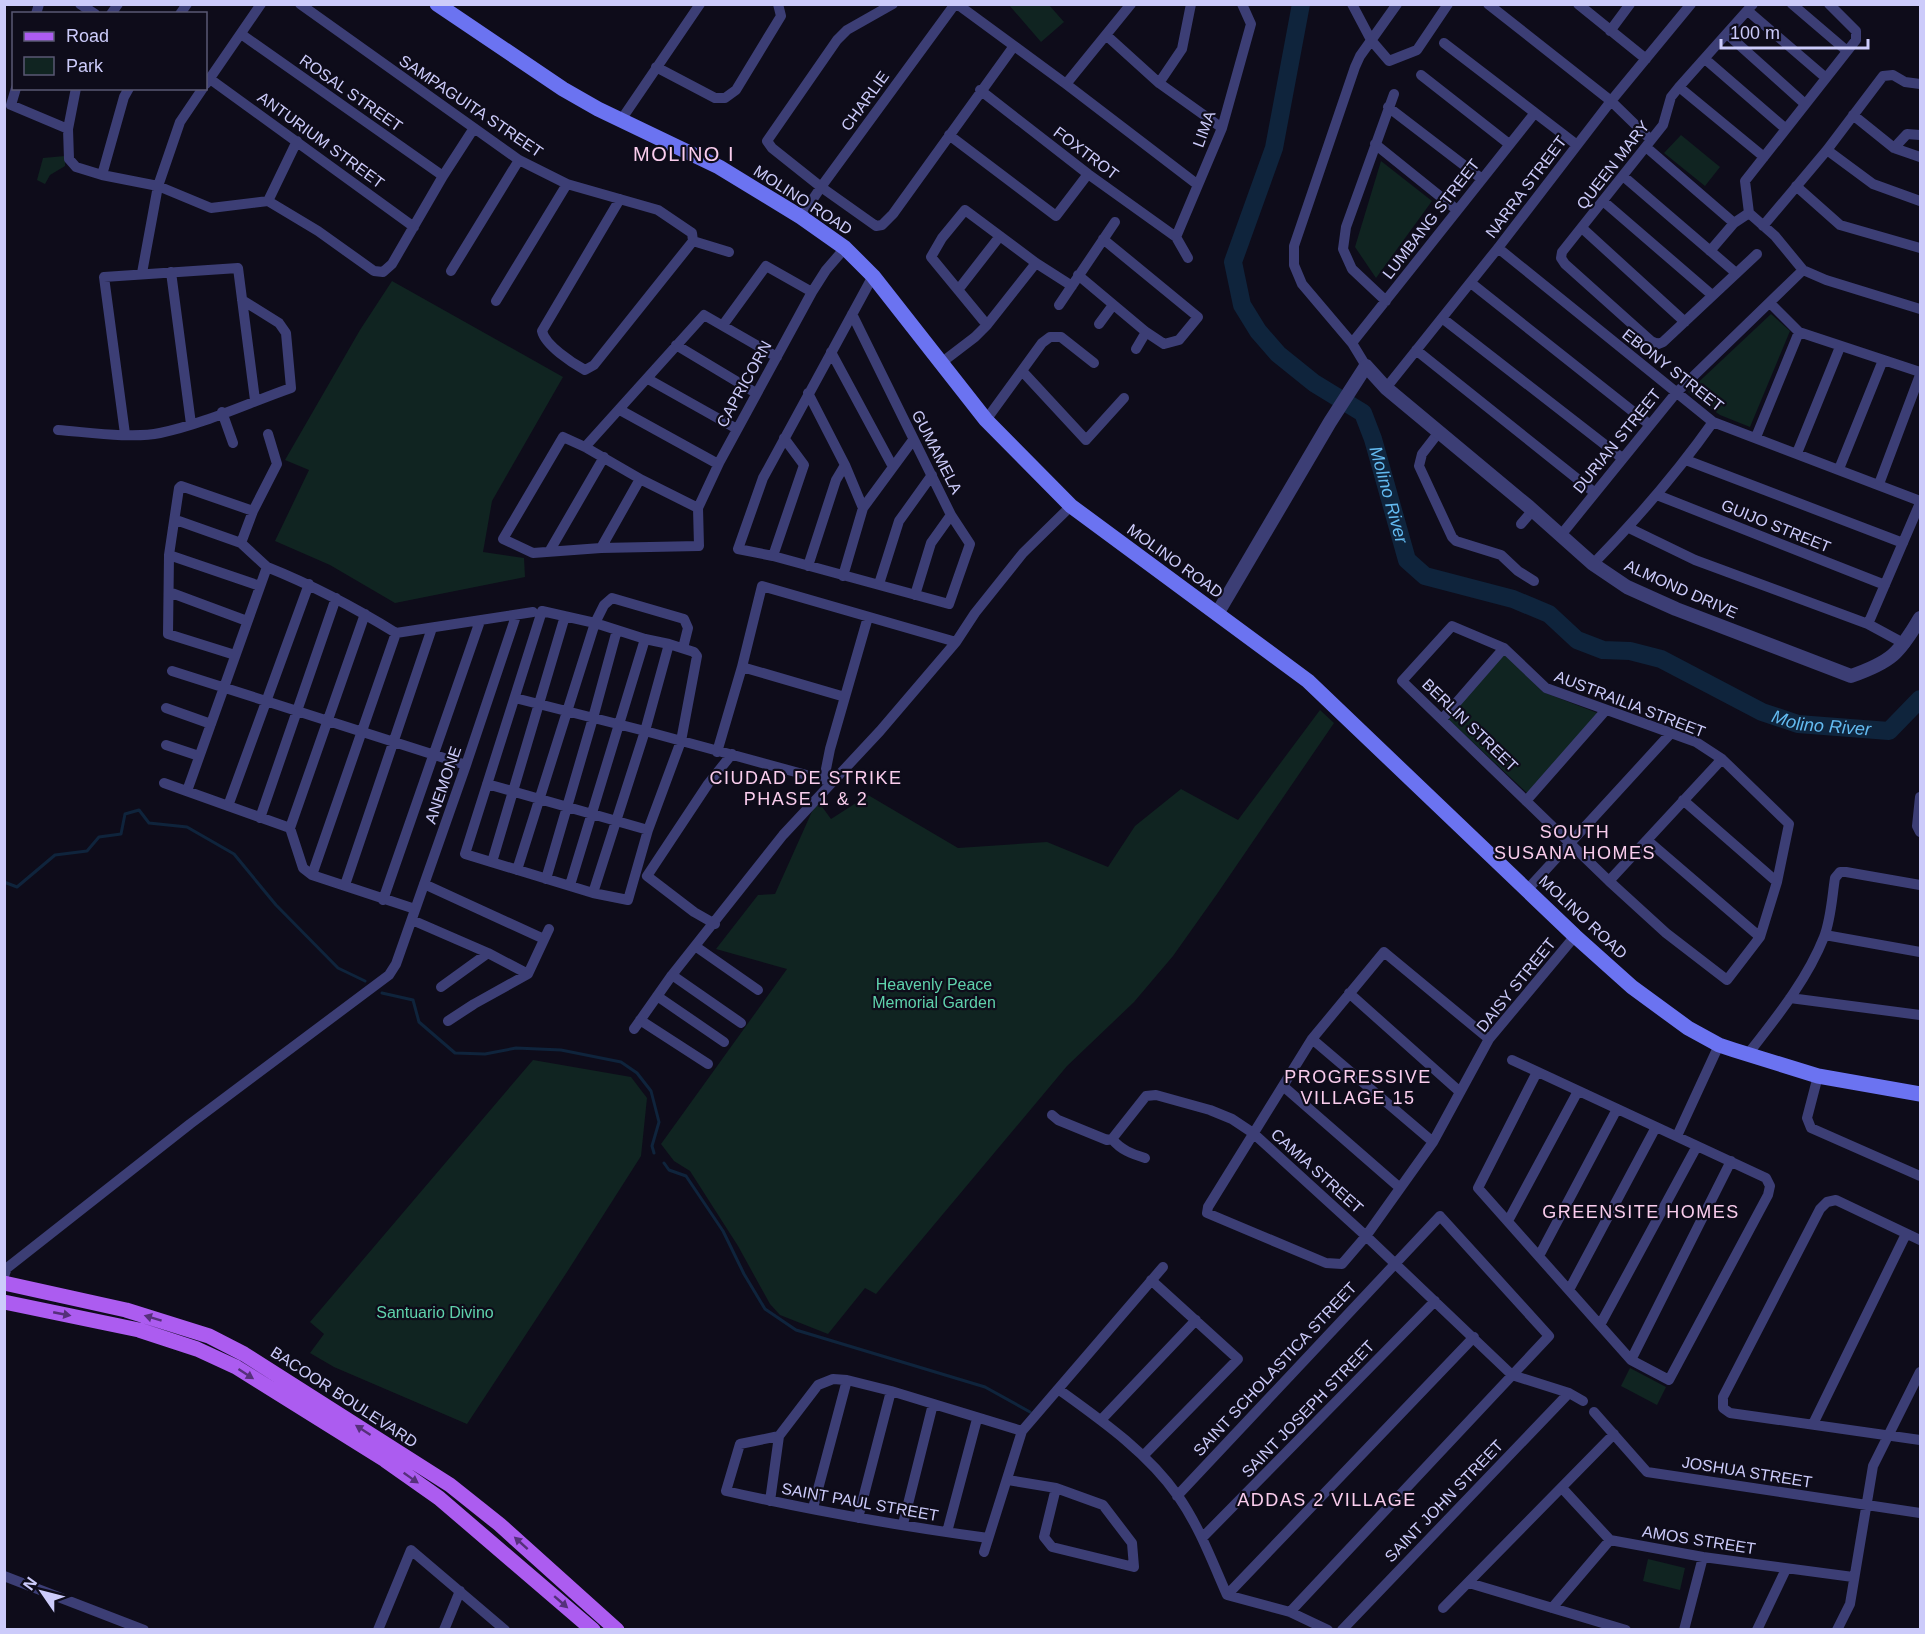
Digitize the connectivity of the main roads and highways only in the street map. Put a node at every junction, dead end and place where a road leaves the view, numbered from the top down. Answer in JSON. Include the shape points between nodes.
{"nodes":[{"id":1,"x":437,"y":4,"type":"edge"},
{"id":2,"x":1920,"y":1094,"type":"edge"},
{"id":3,"x":4,"y":1283,"type":"edge"},
{"id":4,"x":4,"y":1302,"type":"edge"},
{"id":5,"x":587,"y":1628,"type":"edge"},
{"id":6,"x":617,"y":1629,"type":"edge"}],
"edges":[{"from":1,"to":2,"type":"main road","name":"MOLINO ROAD","via":[[563,89],[719,167],[845,248],[873,276],[986,420],[1071,506],[1308,681],[1632,987],[1688,1028],[1719,1045],[1818,1076]]},
{"from":6,"to":3,"type":"main road","name":"BACOOR BOULEVARD","one_way":true,"via":[[450,1485],[244,1354],[175,1324]]},
{"from":4,"to":5,"type":"main road","name":"BACOOR BOULEVARD","one_way":true,"via":[[139,1330],[198,1349],[236,1367],[378,1455],[439,1498]]}]}
